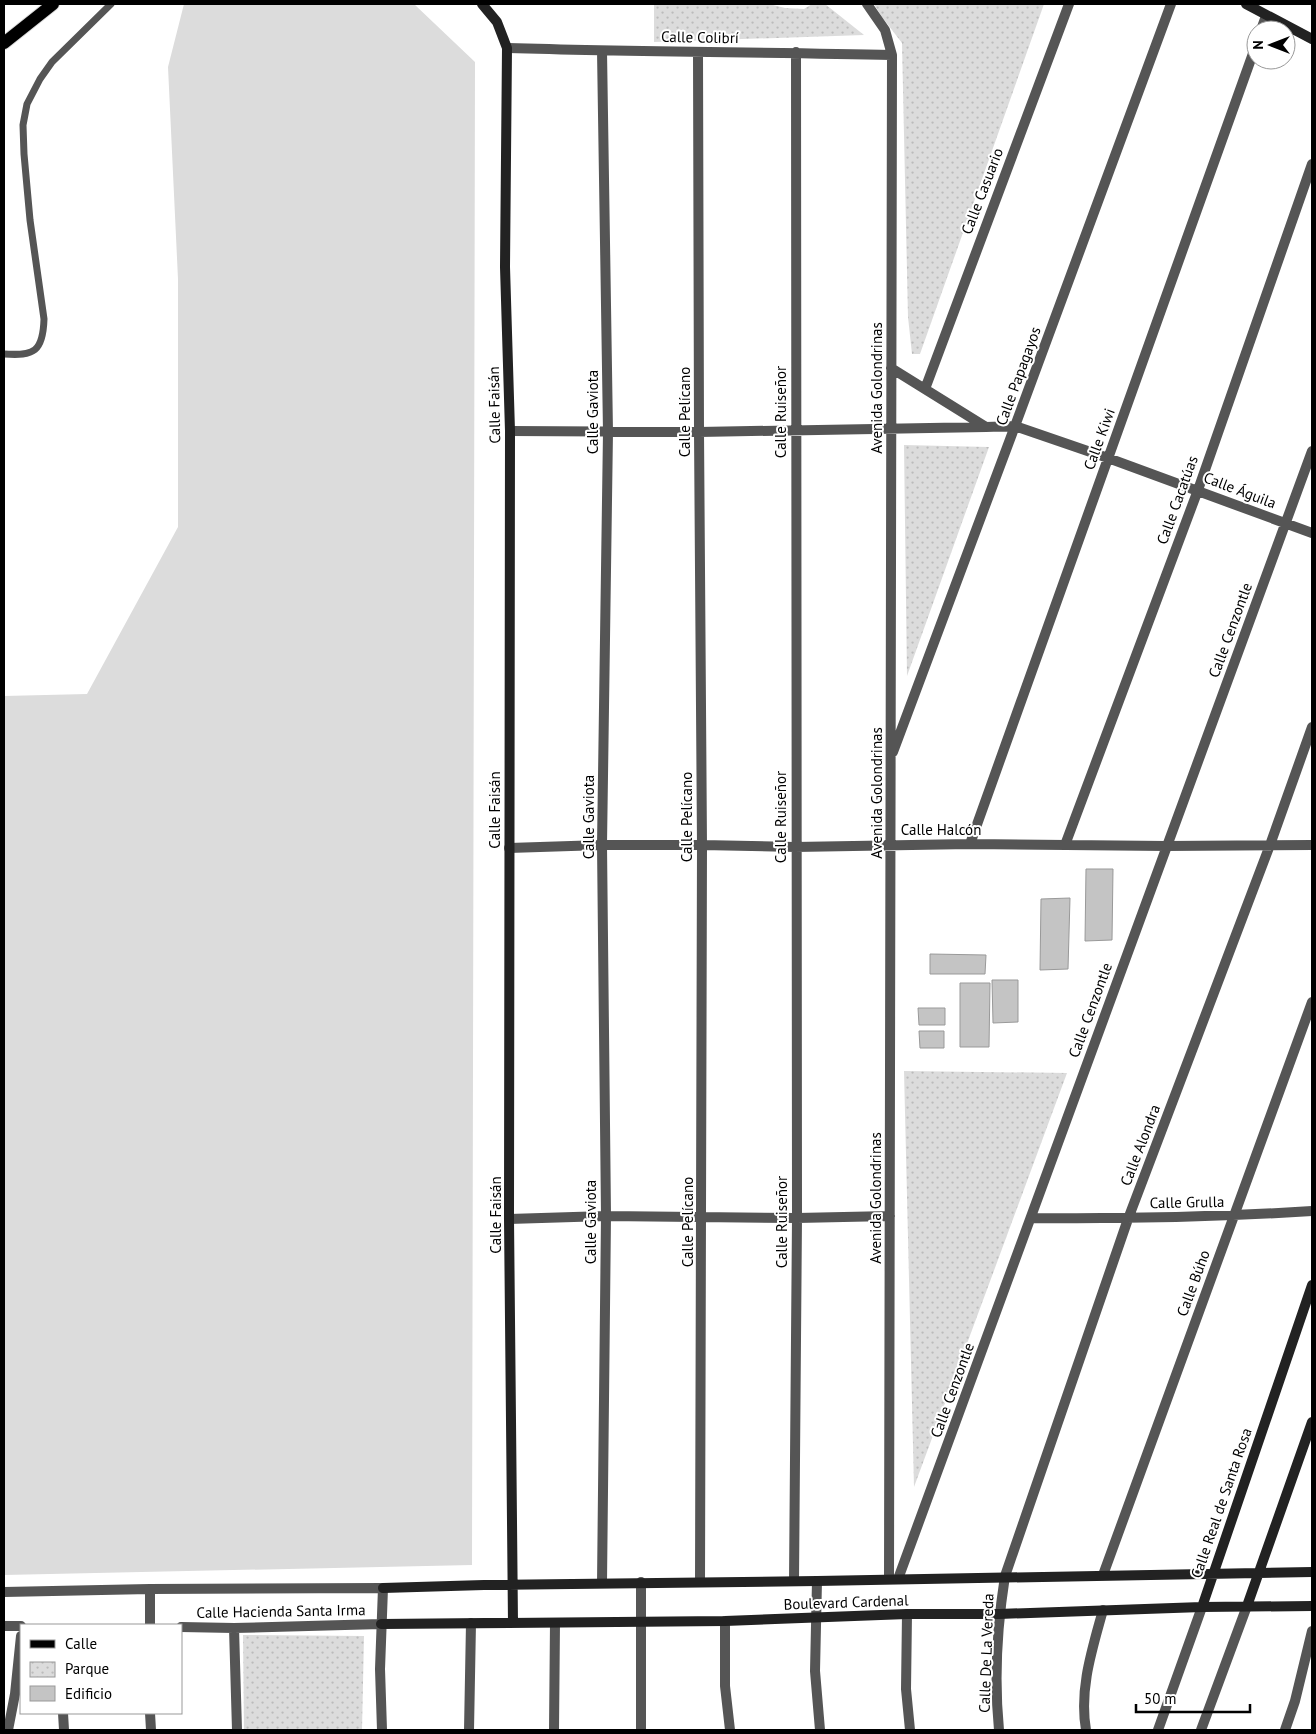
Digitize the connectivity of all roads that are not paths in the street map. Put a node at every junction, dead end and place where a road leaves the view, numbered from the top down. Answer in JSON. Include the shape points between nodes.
{"nodes":[{"id":1,"x":53,"y":4,"type":"edge"},
{"id":2,"x":111,"y":4,"type":"edge"},
{"id":3,"x":482,"y":4,"type":"edge"},
{"id":4,"x":860,"y":4,"type":"edge"},
{"id":5,"x":1068,"y":4,"type":"edge"},
{"id":6,"x":1171,"y":4,"type":"edge"},
{"id":7,"x":1246,"y":4,"type":"edge"},
{"id":8,"x":870,"y":8,"type":"edge"},
{"id":9,"x":1266,"y":16,"type":"junction"},
{"id":10,"x":1265,"y":20,"type":"edge"},
{"id":11,"x":1312,"y":39,"type":"edge"},
{"id":12,"x":4,"y":43,"type":"edge"},
{"id":13,"x":507,"y":48,"type":"junction"},
{"id":14,"x":602,"y":51,"type":"junction"},
{"id":15,"x":796,"y":52,"type":"junction"},
{"id":16,"x":698,"y":53,"type":"junction"},
{"id":17,"x":892,"y":55,"type":"junction"},
{"id":18,"x":1247,"y":70,"type":"edge"},
{"id":19,"x":1312,"y":164,"type":"edge"},
{"id":20,"x":4,"y":354,"type":"edge"},
{"id":21,"x":891,"y":368,"type":"junction"},
{"id":22,"x":924,"y":389,"type":"junction"},
{"id":23,"x":1015,"y":426,"type":"junction"},
{"id":24,"x":986,"y":427,"type":"junction"},
{"id":25,"x":795,"y":430,"type":"junction"},
{"id":26,"x":891,"y":430,"type":"junction"},
{"id":27,"x":510,"y":431,"type":"junction"},
{"id":28,"x":608,"y":432,"type":"junction"},
{"id":29,"x":699,"y":432,"type":"junction"},
{"id":30,"x":1312,"y":451,"type":"edge"},
{"id":31,"x":1108,"y":458,"type":"junction"},
{"id":32,"x":1198,"y":490,"type":"junction"},
{"id":33,"x":1285,"y":523,"type":"junction"},
{"id":34,"x":1312,"y":532,"type":"edge"},
{"id":35,"x":1312,"y":727,"type":"edge"},
{"id":36,"x":891,"y":758,"type":"junction"},
{"id":37,"x":890,"y":844,"type":"junction"},
{"id":38,"x":970,"y":844,"type":"junction"},
{"id":39,"x":602,"y":845,"type":"junction"},
{"id":40,"x":702,"y":845,"type":"junction"},
{"id":41,"x":1065,"y":845,"type":"junction"},
{"id":42,"x":1270,"y":845,"type":"junction"},
{"id":43,"x":1312,"y":845,"type":"edge"},
{"id":44,"x":1166,"y":846,"type":"junction"},
{"id":45,"x":795,"y":847,"type":"junction"},
{"id":46,"x":509,"y":848,"type":"junction"},
{"id":47,"x":1312,"y":1002,"type":"edge"},
{"id":48,"x":1312,"y":1211,"type":"edge"},
{"id":49,"x":606,"y":1216,"type":"junction"},
{"id":50,"x":702,"y":1216,"type":"junction"},
{"id":51,"x":890,"y":1216,"type":"junction"},
{"id":52,"x":1233,"y":1216,"type":"junction"},
{"id":53,"x":796,"y":1218,"type":"junction"},
{"id":54,"x":1031,"y":1218,"type":"junction"},
{"id":55,"x":1128,"y":1219,"type":"junction"},
{"id":56,"x":509,"y":1220,"type":"junction"},
{"id":57,"x":1312,"y":1285,"type":"edge"},
{"id":58,"x":1312,"y":1422,"type":"edge"},
{"id":59,"x":1312,"y":1572,"type":"edge"},
{"id":60,"x":1213,"y":1574,"type":"junction"},
{"id":61,"x":1257,"y":1574,"type":"junction"},
{"id":62,"x":1103,"y":1575,"type":"junction"},
{"id":63,"x":1004,"y":1576,"type":"junction"},
{"id":64,"x":894,"y":1579,"type":"junction"},
{"id":65,"x":794,"y":1581,"type":"junction"},
{"id":66,"x":817,"y":1581,"type":"junction"},
{"id":67,"x":641,"y":1582,"type":"junction"},
{"id":68,"x":700,"y":1582,"type":"junction"},
{"id":69,"x":602,"y":1583,"type":"junction"},
{"id":70,"x":512,"y":1584,"type":"junction"},
{"id":71,"x":383,"y":1588,"type":"junction"},
{"id":72,"x":150,"y":1589,"type":"junction"},
{"id":73,"x":4,"y":1592,"type":"edge"},
{"id":74,"x":1202,"y":1606,"type":"junction"},
{"id":75,"x":1247,"y":1606,"type":"junction"},
{"id":76,"x":1312,"y":1606,"type":"edge"},
{"id":77,"x":1103,"y":1610,"type":"junction"},
{"id":78,"x":907,"y":1614,"type":"junction"},
{"id":79,"x":999,"y":1614,"type":"junction"},
{"id":80,"x":817,"y":1618,"type":"junction"},
{"id":81,"x":725,"y":1621,"type":"junction"},
{"id":82,"x":641,"y":1622,"type":"junction"},
{"id":83,"x":471,"y":1623,"type":"junction"},
{"id":84,"x":513,"y":1623,"type":"junction"},
{"id":85,"x":555,"y":1623,"type":"junction"},
{"id":86,"x":150,"y":1624,"type":"edge"},
{"id":87,"x":381,"y":1624,"type":"junction"},
{"id":88,"x":4,"y":1626,"type":"edge"},
{"id":89,"x":20,"y":1626,"type":"edge"},
{"id":90,"x":182,"y":1627,"type":"edge"},
{"id":91,"x":234,"y":1628,"type":"junction"},
{"id":92,"x":1312,"y":1631,"type":"edge"},
{"id":93,"x":20,"y":1656,"type":"edge"},
{"id":94,"x":18,"y":1695,"type":"edge"},
{"id":95,"x":63,"y":1714,"type":"edge"},
{"id":96,"x":150,"y":1714,"type":"edge"},
{"id":97,"x":8,"y":1730,"type":"edge"},
{"id":98,"x":64,"y":1730,"type":"edge"},
{"id":99,"x":151,"y":1730,"type":"edge"},
{"id":100,"x":237,"y":1730,"type":"edge"},
{"id":101,"x":382,"y":1730,"type":"edge"},
{"id":102,"x":469,"y":1730,"type":"edge"},
{"id":103,"x":554,"y":1730,"type":"edge"},
{"id":104,"x":641,"y":1730,"type":"edge"},
{"id":105,"x":730,"y":1730,"type":"edge"},
{"id":106,"x":820,"y":1730,"type":"edge"},
{"id":107,"x":910,"y":1730,"type":"edge"},
{"id":108,"x":999,"y":1730,"type":"edge"},
{"id":109,"x":1086,"y":1730,"type":"edge"},
{"id":110,"x":1158,"y":1730,"type":"edge"},
{"id":111,"x":1201,"y":1730,"type":"edge"},
{"id":112,"x":1285,"y":1730,"type":"edge"}],
"edges":[{"from":1,"to":12,"type":"main road"},
{"from":2,"to":20,"type":"lane","via":[[52,62],[27,104],[23,125],[24,154],[44,319],[43,334],[28,354]]},
{"from":3,"to":13,"type":"street","name":"Calle Faisán","via":[[497,22]]},
{"from":4,"to":8,"type":"street","name":"Avenida Golondrinas"},
{"from":5,"to":22,"type":"street","name":"Calle Casuario"},
{"from":6,"to":23,"type":"street","name":"Calle Papagayos"},
{"from":7,"to":9,"type":"street"},
{"from":8,"to":17,"type":"street","name":"Avenida Golondrinas","via":[[885,30]]},
{"from":9,"to":10,"type":"street"},
{"from":9,"to":11,"type":"street"},
{"from":13,"to":14,"type":"street","name":"Calle Colibrí"},
{"from":13,"to":27,"type":"street","name":"Calle Faisán","via":[[505,267]]},
{"from":14,"to":16,"type":"street","name":"Calle Colibrí"},
{"from":14,"to":28,"type":"street","name":"Calle Gaviota"},
{"from":15,"to":16,"type":"street","name":"Calle Colibrí"},
{"from":15,"to":17,"type":"street","name":"Calle Colibrí"},
{"from":15,"to":25,"type":"street","name":"Calle Ruiseñor"},
{"from":16,"to":29,"type":"street","name":"Calle Pelícano"},
{"from":17,"to":21,"type":"street","name":"Avenida Golondrinas"},
{"from":18,"to":31,"type":"street","name":"Calle Kiwi"},
{"from":19,"to":32,"type":"street","name":"Calle Cacatúas"},
{"from":21,"to":22,"type":"street"},
{"from":21,"to":26,"type":"street","name":"Avenida Golondrinas"},
{"from":22,"to":24,"type":"street"},
{"from":23,"to":24,"type":"street","name":"Calle Águila"},
{"from":23,"to":31,"type":"street","name":"Calle Águila"},
{"from":23,"to":36,"type":"street","name":"Calle Papagayos"},
{"from":24,"to":26,"type":"street","name":"Calle Águila"},
{"from":25,"to":26,"type":"street","name":"Calle Águila"},
{"from":25,"to":29,"type":"street","name":"Calle Águila"},
{"from":25,"to":45,"type":"street","name":"Calle Ruiseñor"},
{"from":26,"to":36,"type":"street","name":"Avenida Golondrinas"},
{"from":27,"to":28,"type":"street","name":"Calle Águila"},
{"from":27,"to":46,"type":"street","name":"Calle Faisán"},
{"from":28,"to":29,"type":"street","name":"Calle Águila"},
{"from":28,"to":39,"type":"street","name":"Calle Gaviota"},
{"from":29,"to":40,"type":"street","name":"Calle Pelícano"},
{"from":30,"to":33,"type":"street","name":"Calle Cenzontle"},
{"from":31,"to":32,"type":"street","name":"Calle Águila"},
{"from":31,"to":38,"type":"street","name":"Calle Kiwi"},
{"from":32,"to":33,"type":"street","name":"Calle Águila"},
{"from":32,"to":41,"type":"street","name":"Calle Cacatúas"},
{"from":33,"to":34,"type":"street","name":"Calle Águila"},
{"from":33,"to":44,"type":"street","name":"Calle Cenzontle"},
{"from":35,"to":42,"type":"street","name":"Calle Alondra"},
{"from":36,"to":37,"type":"street","name":"Avenida Golondrinas"},
{"from":37,"to":38,"type":"street","name":"Calle Halcón"},
{"from":37,"to":45,"type":"street","name":"Calle Halcón"},
{"from":37,"to":51,"type":"street","name":"Avenida Golondrinas"},
{"from":38,"to":41,"type":"street","name":"Calle Halcón"},
{"from":39,"to":40,"type":"street","name":"Calle Halcón"},
{"from":39,"to":46,"type":"street","name":"Calle Halcón"},
{"from":39,"to":49,"type":"street","name":"Calle Gaviota"},
{"from":40,"to":45,"type":"street","name":"Calle Halcón"},
{"from":40,"to":50,"type":"street","name":"Calle Pelícano"},
{"from":41,"to":44,"type":"street","name":"Calle Halcón"},
{"from":42,"to":43,"type":"street","name":"Calle Halcón"},
{"from":42,"to":44,"type":"street","name":"Calle Halcón"},
{"from":42,"to":55,"type":"street","name":"Calle Alondra"},
{"from":44,"to":54,"type":"street","name":"Calle Cenzontle"},
{"from":45,"to":53,"type":"street","name":"Calle Ruiseñor"},
{"from":46,"to":56,"type":"street","name":"Calle Faisán"},
{"from":47,"to":52,"type":"street","name":"Calle Búho"},
{"from":48,"to":52,"type":"street","name":"Calle Grulla"},
{"from":49,"to":50,"type":"street"},
{"from":49,"to":56,"type":"street"},
{"from":49,"to":69,"type":"street","name":"Calle Gaviota"},
{"from":50,"to":53,"type":"street"},
{"from":50,"to":68,"type":"street","name":"Calle Pelícano"},
{"from":51,"to":53,"type":"street"},
{"from":51,"to":64,"type":"street","name":"Avenida Golondrinas"},
{"from":52,"to":55,"type":"street","name":"Calle Grulla"},
{"from":52,"to":62,"type":"street","name":"Calle Búho"},
{"from":53,"to":65,"type":"street","name":"Calle Ruiseñor"},
{"from":54,"to":55,"type":"street","name":"Calle Grulla"},
{"from":54,"to":64,"type":"street","name":"Calle Cenzontle"},
{"from":55,"to":63,"type":"street","name":"Calle Alondra"},
{"from":56,"to":70,"type":"street","name":"Calle Faisán"},
{"from":57,"to":60,"type":"street","name":"Calle Real de Santa Rosa"},
{"from":58,"to":61,"type":"street"},
{"from":59,"to":61,"type":"street","name":"Boulevard Cardenal"},
{"from":60,"to":61,"type":"street","name":"Boulevard Cardenal"},
{"from":60,"to":62,"type":"street","name":"Boulevard Cardenal"},
{"from":60,"to":74,"type":"street","name":"Calle Real de Santa Rosa"},
{"from":61,"to":75,"type":"street"},
{"from":62,"to":63,"type":"street","name":"Boulevard Cardenal"},
{"from":63,"to":64,"type":"street","name":"Boulevard Cardenal"},
{"from":63,"to":79,"type":"street","name":"Calle De La Vereda"},
{"from":64,"to":66,"type":"street","name":"Boulevard Cardenal"},
{"from":65,"to":66,"type":"street","name":"Boulevard Cardenal"},
{"from":65,"to":68,"type":"street","name":"Boulevard Cardenal"},
{"from":66,"to":80,"type":"street"},
{"from":67,"to":68,"type":"street","name":"Boulevard Cardenal"},
{"from":67,"to":69,"type":"street","name":"Boulevard Cardenal"},
{"from":67,"to":82,"type":"street"},
{"from":69,"to":70,"type":"street","name":"Boulevard Cardenal"},
{"from":70,"to":71,"type":"street","name":"Boulevard Cardenal"},
{"from":70,"to":84,"type":"street","name":"Calle Faisán"},
{"from":71,"to":72,"type":"street"},
{"from":71,"to":87,"type":"street"},
{"from":72,"to":73,"type":"street"},
{"from":72,"to":86,"type":"street"},
{"from":74,"to":75,"type":"street","name":"Boulevard Cardenal"},
{"from":74,"to":77,"type":"street","name":"Boulevard Cardenal"},
{"from":74,"to":110,"type":"street","name":"Calle Real de Santa Rosa"},
{"from":75,"to":76,"type":"street","name":"Boulevard Cardenal"},
{"from":75,"to":111,"type":"street"},
{"from":77,"to":79,"type":"street","name":"Boulevard Cardenal"},
{"from":77,"to":109,"type":"street","via":[[1085,1687]]},
{"from":78,"to":79,"type":"street","name":"Boulevard Cardenal"},
{"from":78,"to":80,"type":"street","name":"Boulevard Cardenal"},
{"from":78,"to":107,"type":"street","via":[[906,1689]]},
{"from":79,"to":108,"type":"street","name":"Calle De La Vereda","via":[[996,1688]]},
{"from":80,"to":81,"type":"street","name":"Boulevard Cardenal"},
{"from":80,"to":106,"type":"street","via":[[815,1671]]},
{"from":81,"to":82,"type":"street","name":"Boulevard Cardenal"},
{"from":81,"to":105,"type":"street","via":[[725,1686]]},
{"from":82,"to":85,"type":"street","name":"Boulevard Cardenal"},
{"from":82,"to":104,"type":"street"},
{"from":83,"to":84,"type":"street","name":"Boulevard Cardenal"},
{"from":83,"to":87,"type":"street","name":"Boulevard Cardenal"},
{"from":83,"to":102,"type":"street"},
{"from":84,"to":85,"type":"street","name":"Boulevard Cardenal"},
{"from":85,"to":103,"type":"street"},
{"from":87,"to":91,"type":"street","name":"Calle Hacienda Santa Irma"},
{"from":87,"to":101,"type":"street"},
{"from":88,"to":89,"type":"street"},
{"from":90,"to":91,"type":"street","name":"Calle Hacienda Santa Irma"},
{"from":91,"to":100,"type":"street"},
{"from":92,"to":112,"type":"street"},
{"from":93,"to":94,"type":"street"},
{"from":94,"to":97,"type":"street"},
{"from":95,"to":98,"type":"street"},
{"from":96,"to":99,"type":"street"}]}
